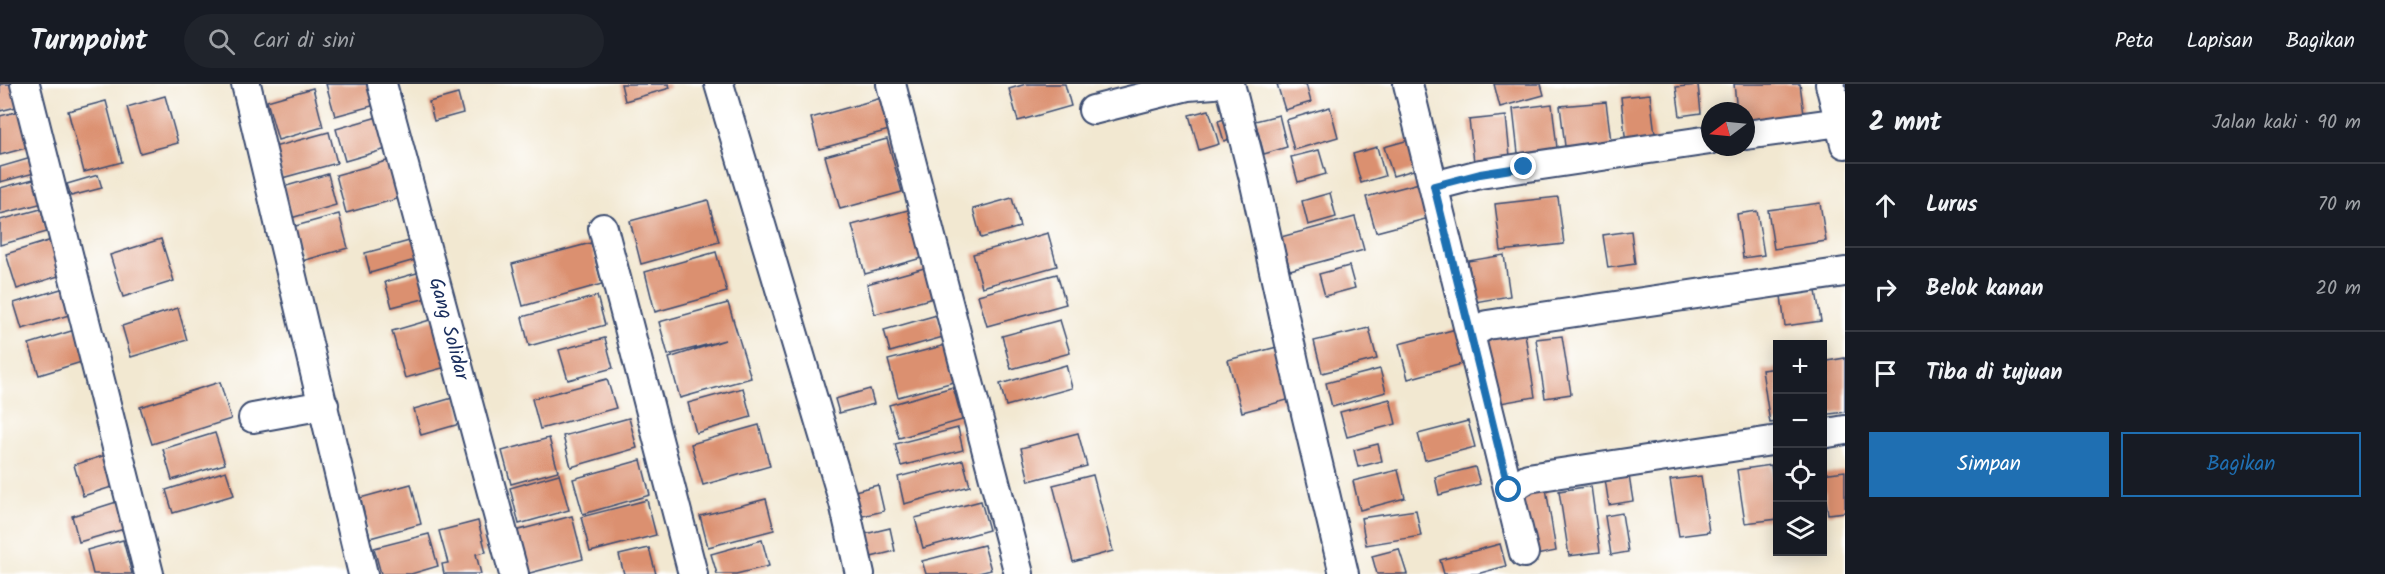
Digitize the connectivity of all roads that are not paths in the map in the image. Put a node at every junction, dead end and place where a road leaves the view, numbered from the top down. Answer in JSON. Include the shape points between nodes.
{"nodes":[{"id":1,"x":25,"y":84,"type":"edge"},
{"id":2,"x":246,"y":84,"type":"edge"},
{"id":3,"x":382,"y":84,"type":"edge"},
{"id":4,"x":719,"y":84,"type":"edge"},
{"id":5,"x":891,"y":84,"type":"edge"},
{"id":6,"x":1214,"y":84,"type":"edge"},
{"id":7,"x":1230,"y":84,"type":"edge"},
{"id":8,"x":1408,"y":84,"type":"edge"},
{"id":9,"x":1830,"y":84,"type":"edge"},
{"id":10,"x":1093,"y":110,"type":"dead end"},
{"id":11,"x":1843,"y":133,"type":"edge"},
{"id":12,"x":1755,"y":135,"type":"edge"},
{"id":13,"x":1701,"y":141,"type":"edge"},
{"id":14,"x":1434,"y":186,"type":"junction"},
{"id":15,"x":603,"y":228,"type":"dead end"},
{"id":16,"x":1845,"y":272,"type":"edge"},
{"id":17,"x":1470,"y":334,"type":"junction"},
{"id":18,"x":324,"y":405,"type":"junction"},
{"id":19,"x":253,"y":418,"type":"dead end"},
{"id":20,"x":1845,"y":430,"type":"edge"},
{"id":21,"x":1827,"y":433,"type":"edge"},
{"id":22,"x":1773,"y":441,"type":"edge"},
{"id":23,"x":1509,"y":490,"type":"junction"},
{"id":24,"x":1524,"y":553,"type":"dead end"},
{"id":25,"x":149,"y":574,"type":"edge"},
{"id":26,"x":363,"y":574,"type":"edge"},
{"id":27,"x":514,"y":574,"type":"edge"},
{"id":28,"x":693,"y":574,"type":"edge"},
{"id":29,"x":861,"y":574,"type":"edge"},
{"id":30,"x":1019,"y":574,"type":"edge"},
{"id":31,"x":1344,"y":574,"type":"edge"}],
"edges":[{"from":1,"to":25,"type":"street"},
{"from":2,"to":18,"type":"street"},
{"from":3,"to":27,"type":"street","name":"Gang Solidar"},
{"from":4,"to":29,"type":"street","via":[[844,503]]},
{"from":5,"to":30,"type":"street"},
{"from":6,"to":10,"type":"street","via":[[1188,86]]},
{"from":7,"to":31,"type":"street"},
{"from":8,"to":14,"type":"street"},
{"from":9,"to":11,"type":"street"},
{"from":11,"to":12,"type":"street"},
{"from":13,"to":14,"type":"street","via":[[1496,171]]},
{"from":14,"to":17,"type":"street"},
{"from":15,"to":28,"type":"street"},
{"from":16,"to":17,"type":"street","via":[[1487,325]]},
{"from":17,"to":23,"type":"street"},
{"from":18,"to":19,"type":"street"},
{"from":18,"to":26,"type":"street"},
{"from":20,"to":21,"type":"street"},
{"from":22,"to":23,"type":"street","via":[[1528,478]]},
{"from":23,"to":24,"type":"street"}]}
